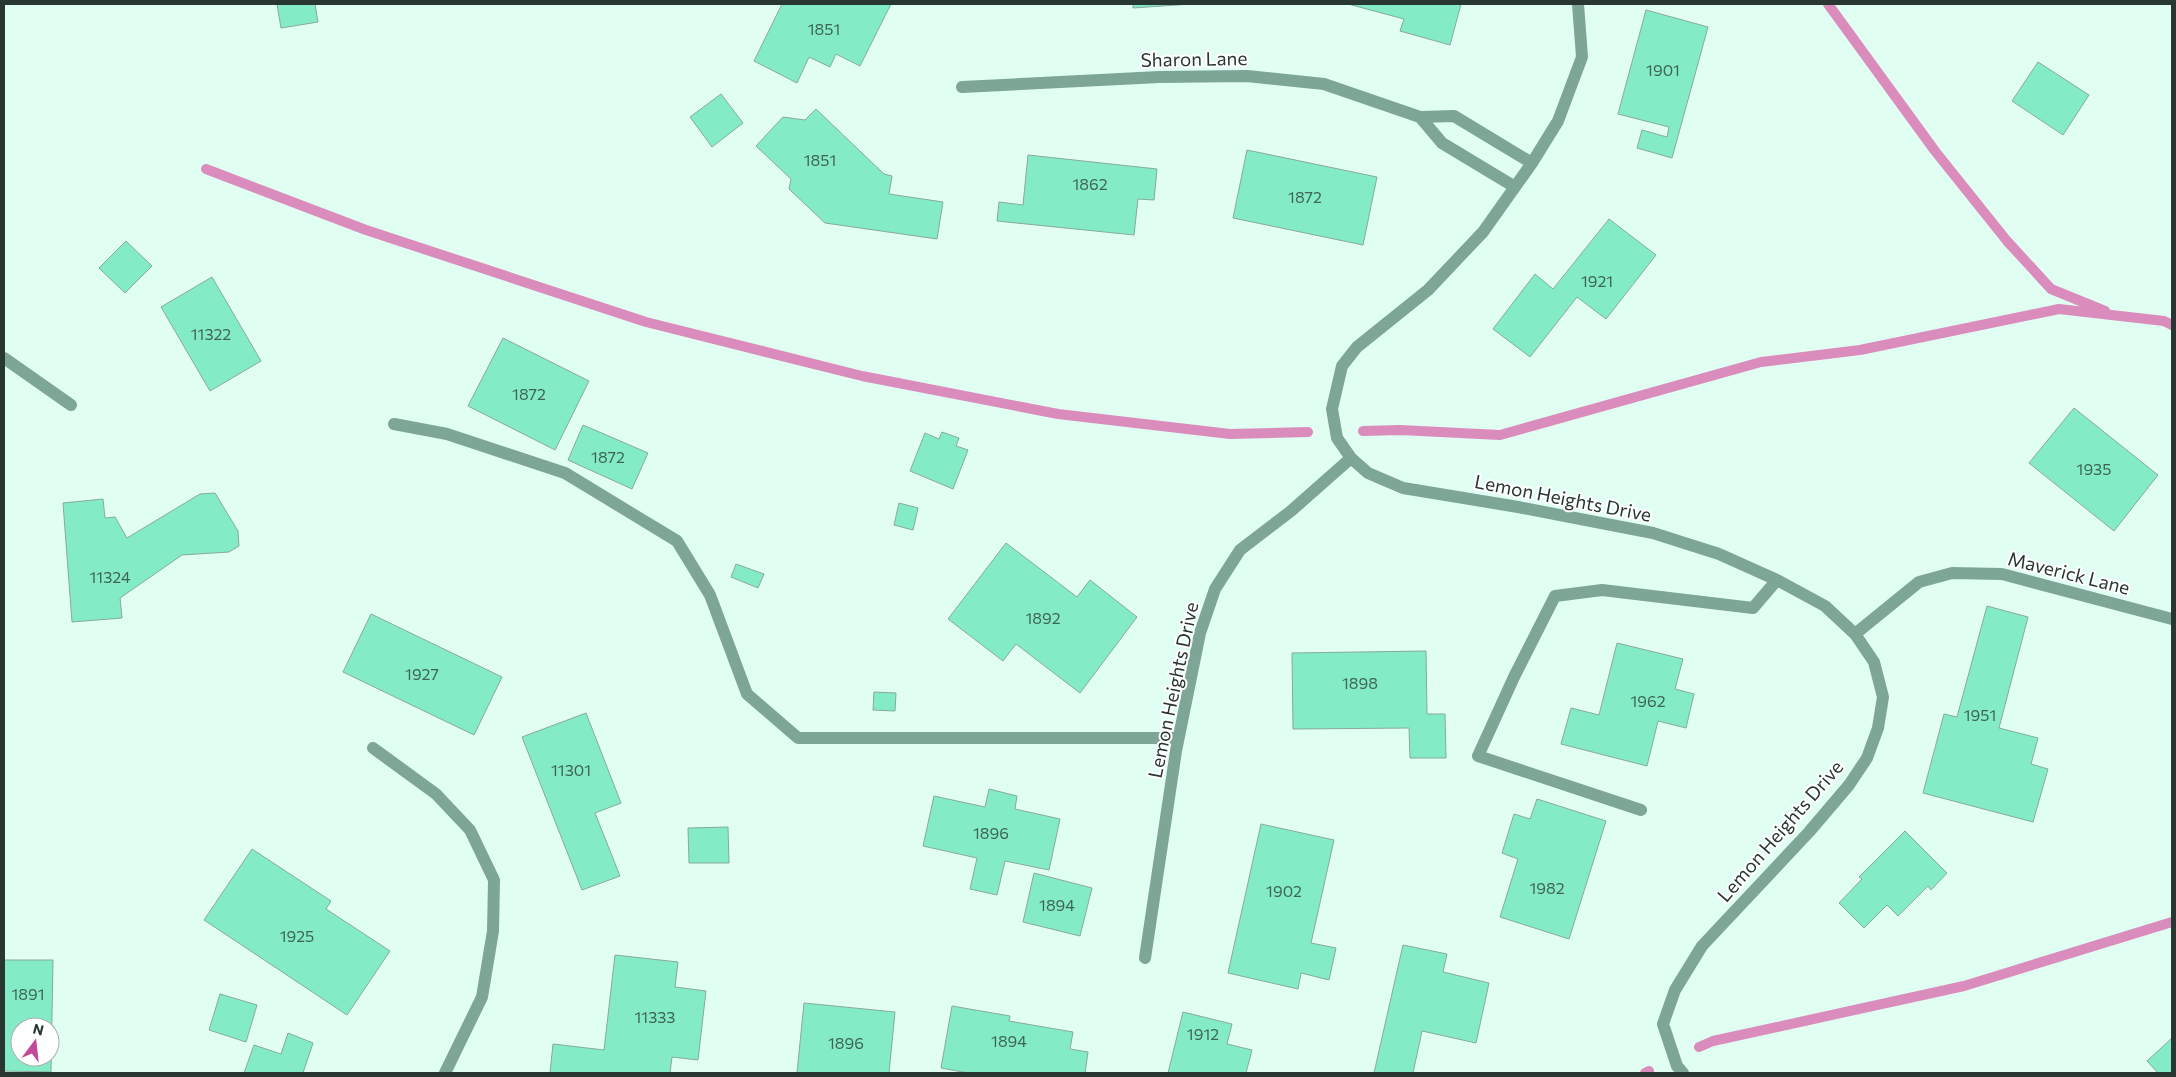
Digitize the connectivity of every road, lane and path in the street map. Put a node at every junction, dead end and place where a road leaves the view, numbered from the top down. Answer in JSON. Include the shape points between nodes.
{"nodes":[{"id":1,"x":1578,"y":4,"type":"edge"},
{"id":2,"x":962,"y":87,"type":"dead end"},
{"id":3,"x":1420,"y":118,"type":"junction"},
{"id":4,"x":1532,"y":164,"type":"junction"},
{"id":5,"x":1515,"y":187,"type":"junction"},
{"id":6,"x":4,"y":358,"type":"edge"},
{"id":7,"x":71,"y":405,"type":"dead end"},
{"id":8,"x":394,"y":424,"type":"dead end"},
{"id":9,"x":1352,"y":458,"type":"junction"},
{"id":10,"x":1777,"y":580,"type":"junction"},
{"id":11,"x":2172,"y":619,"type":"edge"},
{"id":12,"x":1855,"y":634,"type":"junction"},
{"id":13,"x":1178,"y":738,"type":"junction"},
{"id":14,"x":373,"y":748,"type":"dead end"},
{"id":15,"x":1641,"y":810,"type":"dead end"},
{"id":16,"x":1145,"y":958,"type":"dead end"},
{"id":17,"x":445,"y":1073,"type":"edge"},
{"id":18,"x":1683,"y":1073,"type":"edge"}],
"edges":[{"from":1,"to":4,"type":"street","name":"Lemon Heights Drive","via":[[1582,57],[1558,121]]},
{"from":2,"to":3,"type":"street","name":"Sharon Lane","via":[[1247,76],[1324,84]]},
{"from":3,"to":4,"type":"street","name":"Sharon Lane","via":[[1454,116]]},
{"from":3,"to":5,"type":"street","name":"Sharon Lane","via":[[1442,143]]},
{"from":4,"to":5,"type":"street","name":"Lemon Heights Drive"},
{"from":5,"to":9,"type":"street","name":"Lemon Heights Drive","via":[[1484,232],[1428,290],[1357,347],[1342,366],[1332,409],[1337,438]]},
{"from":6,"to":7,"type":"street"},
{"from":8,"to":13,"type":"street","via":[[447,434],[565,473],[677,541],[710,595],[747,694],[798,738]]},
{"from":9,"to":10,"type":"street","name":"Lemon Heights Drive","via":[[1368,473],[1403,488],[1653,533],[1719,554]]},
{"from":9,"to":13,"type":"street","name":"Lemon Heights Drive","via":[[1240,550],[1215,589],[1200,633]]},
{"from":10,"to":12,"type":"street","name":"Lemon Heights Drive","via":[[1825,606]]},
{"from":10,"to":15,"type":"street","via":[[1753,608],[1602,590],[1555,596],[1478,756]]},
{"from":11,"to":12,"type":"street","name":"Maverick Lane","via":[[2002,574],[1952,573],[1919,582]]},
{"from":12,"to":18,"type":"street","name":"Lemon Heights Drive","via":[[1874,662],[1883,697],[1878,728],[1867,758],[1809,832],[1702,946],[1675,990],[1663,1024],[1677,1066]]},
{"from":13,"to":16,"type":"street","name":"Lemon Heights Drive"},
{"from":14,"to":17,"type":"street","via":[[436,794],[470,830],[494,880],[493,931],[482,997]]}]}
